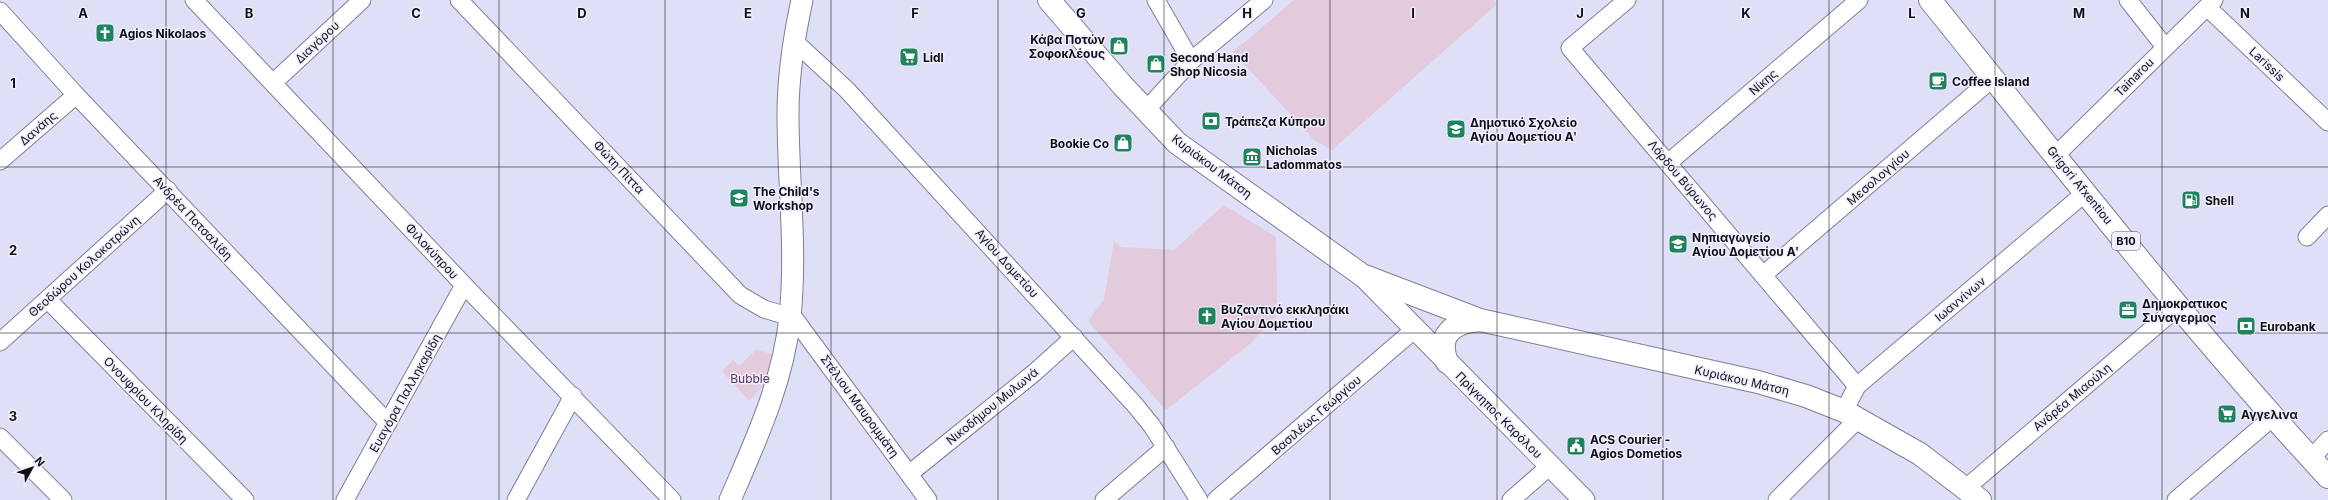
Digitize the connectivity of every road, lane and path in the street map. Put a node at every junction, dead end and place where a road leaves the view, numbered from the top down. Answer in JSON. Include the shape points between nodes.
{"nodes":[{"id":1,"x":194,"y":0,"type":"edge"},
{"id":2,"x":362,"y":0,"type":"edge"},
{"id":3,"x":459,"y":0,"type":"edge"},
{"id":4,"x":802,"y":0,"type":"edge"},
{"id":5,"x":1049,"y":0,"type":"edge"},
{"id":6,"x":1156,"y":0,"type":"edge"},
{"id":7,"x":1264,"y":0,"type":"edge"},
{"id":8,"x":1627,"y":0,"type":"edge"},
{"id":9,"x":1859,"y":0,"type":"edge"},
{"id":10,"x":1930,"y":0,"type":"edge"},
{"id":11,"x":2128,"y":0,"type":"edge"},
{"id":12,"x":2210,"y":4,"type":"edge"},
{"id":13,"x":0,"y":11,"type":"edge"},
{"id":14,"x":795,"y":42,"type":"junction"},
{"id":15,"x":2165,"y":47,"type":"junction"},
{"id":16,"x":1191,"y":61,"type":"junction"},
{"id":17,"x":1993,"y":78,"type":"junction"},
{"id":18,"x":273,"y":83,"type":"junction"},
{"id":19,"x":76,"y":95,"type":"junction"},
{"id":20,"x":1145,"y":110,"type":"junction"},
{"id":21,"x":2328,"y":122,"type":"edge"},
{"id":22,"x":2056,"y":155,"type":"junction"},
{"id":23,"x":0,"y":161,"type":"edge"},
{"id":24,"x":1668,"y":163,"type":"junction"},
{"id":25,"x":168,"y":190,"type":"junction"},
{"id":26,"x":2085,"y":193,"type":"junction"},
{"id":27,"x":2328,"y":215,"type":"edge"},
{"id":28,"x":2307,"y":237,"type":"dead end"},
{"id":29,"x":1362,"y":275,"type":"junction"},
{"id":30,"x":1763,"y":275,"type":"junction"},
{"id":31,"x":464,"y":285,"type":"junction"},
{"id":32,"x":48,"y":300,"type":"junction"},
{"id":33,"x":2178,"y":306,"type":"junction"},
{"id":34,"x":790,"y":315,"type":"junction"},
{"id":35,"x":1480,"y":320,"type":"junction"},
{"id":36,"x":1415,"y":329,"type":"junction"},
{"id":37,"x":1074,"y":337,"type":"junction"},
{"id":38,"x":0,"y":342,"type":"edge"},
{"id":39,"x":1447,"y":362,"type":"junction"},
{"id":40,"x":1857,"y":386,"type":"junction"},
{"id":41,"x":572,"y":396,"type":"junction"},
{"id":42,"x":1851,"y":415,"type":"junction"},
{"id":43,"x":2273,"y":417,"type":"junction"},
{"id":44,"x":388,"y":423,"type":"junction"},
{"id":45,"x":0,"y":437,"type":"edge"},
{"id":46,"x":2328,"y":440,"type":"edge"},
{"id":47,"x":1166,"y":447,"type":"junction"},
{"id":48,"x":2311,"y":459,"type":"junction"},
{"id":49,"x":1550,"y":466,"type":"junction"},
{"id":50,"x":909,"y":474,"type":"junction"},
{"id":51,"x":2328,"y":477,"type":"edge"},
{"id":52,"x":1973,"y":494,"type":"edge"},
{"id":53,"x":63,"y":500,"type":"edge"},
{"id":54,"x":245,"y":500,"type":"edge"},
{"id":55,"x":346,"y":500,"type":"edge"},
{"id":56,"x":516,"y":500,"type":"edge"},
{"id":57,"x":672,"y":500,"type":"edge"},
{"id":58,"x":730,"y":500,"type":"edge"},
{"id":59,"x":928,"y":500,"type":"edge"},
{"id":60,"x":1104,"y":500,"type":"edge"},
{"id":61,"x":1199,"y":500,"type":"edge"},
{"id":62,"x":1216,"y":500,"type":"edge"},
{"id":63,"x":1511,"y":500,"type":"edge"},
{"id":64,"x":1584,"y":500,"type":"edge"},
{"id":65,"x":1777,"y":500,"type":"edge"},
{"id":66,"x":2176,"y":500,"type":"edge"}],
"edges":[{"from":1,"to":18,"type":"street","name":"Φιλοκύπρου"},
{"from":2,"to":18,"type":"street","name":"Διαγόρου"},
{"from":3,"to":34,"type":"street","name":"Φώτη Πίττα","via":[[740,295],[764,309]]},
{"from":4,"to":14,"type":"street"},
{"from":5,"to":20,"type":"main road","name":"Κυριάκου Μάτση"},
{"from":6,"to":16,"type":"street"},
{"from":7,"to":16,"type":"street"},
{"from":8,"to":24,"type":"street","name":"Λόρδου Βύρωνος","via":[[1570,48]]},
{"from":9,"to":24,"type":"street","name":"Νίκης"},
{"from":10,"to":17,"type":"main road","name":"Grigori Afxentiou","number":"B10"},
{"from":11,"to":15,"type":"street"},
{"from":12,"to":15,"type":"street","name":"Tainarou"},
{"from":12,"to":21,"type":"street","name":"Larissis"},
{"from":13,"to":19,"type":"street","name":"Ανδρέα Πατσαλίδη"},
{"from":14,"to":34,"type":"street","via":[[788,113],[793,249]]},
{"from":14,"to":37,"type":"street","name":"Αγίου Δομετίου","via":[[848,90]]},
{"from":15,"to":22,"type":"street","name":"Tainarou"},
{"from":16,"to":20,"type":"street"},
{"from":17,"to":22,"type":"main road","name":"Grigori Afxentiou","number":"B10"},
{"from":17,"to":30,"type":"street","name":"Μεσολογγίου"},
{"from":18,"to":31,"type":"street","name":"Φιλοκύπρου"},
{"from":19,"to":23,"type":"street","name":"Δανάης"},
{"from":19,"to":25,"type":"street","name":"Ανδρέα Πατσαλίδη"},
{"from":20,"to":29,"type":"main road","name":"Κυριάκου Μάτση","via":[[1177,143]]},
{"from":22,"to":26,"type":"main road","name":"Grigori Afxentiou","number":"B10"},
{"from":24,"to":30,"type":"street","name":"Λόρδου Βύρωνος"},
{"from":25,"to":32,"type":"street","name":"Θεοδώρου Κολοκοτρώνη"},
{"from":25,"to":44,"type":"street","name":"Ανδρέα Πατσαλίδη"},
{"from":26,"to":33,"type":"main road","name":"Grigori Afxentiou","number":"B10"},
{"from":26,"to":40,"type":"street","name":"Ιωαννίνων"},
{"from":27,"to":28,"type":"street"},
{"from":29,"to":35,"type":"main road","name":"Κυριάκου Μάτση"},
{"from":29,"to":36,"type":"street","name":"Κυριάκου Μάτση"},
{"from":30,"to":40,"type":"street","name":"Λόρδου Βύρωνος"},
{"from":31,"to":41,"type":"street","name":"Φιλοκύπρου"},
{"from":31,"to":44,"type":"street","name":"Ευαγόρα Παλληκαρίδη"},
{"from":32,"to":38,"type":"street","name":"Θεοδώρου Κολοκοτρώνη"},
{"from":32,"to":54,"type":"street","name":"Ονουφρίου Κληρίδη"},
{"from":33,"to":43,"type":"main road","name":"Grigori Afxentiou","number":"B10"},
{"from":33,"to":52,"type":"street","name":"Ανδρέα Μιαούλη"},
{"from":34,"to":50,"type":"street","name":"Στέλιου Μαυρομμάτη","via":[[800,324]]},
{"from":34,"to":58,"type":"street","via":[[779,377],[766,417]]},
{"from":35,"to":39,"type":"main road","name":"Κυριάκου Μάτση","via":[[1466,321],[1446,336],[1443,352]]},
{"from":35,"to":42,"type":"main road","name":"Κυριάκου Μάτση","via":[[1758,382],[1806,396]]},
{"from":36,"to":39,"type":"street","name":"Πρίγκηπος Καρόλου"},
{"from":36,"to":62,"type":"street","name":"Βασιλέως Γεωργίου"},
{"from":37,"to":47,"type":"street","name":"Αγίου Δομετίου","via":[[1135,405]]},
{"from":37,"to":50,"type":"street","name":"Νικοδήμου Μυλωνά","via":[[1034,373]]},
{"from":39,"to":49,"type":"street","name":"Πρίγκηπος Καρόλου"},
{"from":40,"to":42,"type":"street","name":"Ιωαννίνων"},
{"from":41,"to":56,"type":"street"},
{"from":41,"to":57,"type":"street","name":"Φιλοκύπρου"},
{"from":42,"to":52,"type":"main road","name":"Κυριάκου Μάτση","via":[[1920,454]]},
{"from":42,"to":65,"type":"street","name":"Ιωαννίνων"},
{"from":43,"to":48,"type":"main road","name":"Grigori Afxentiou","number":"B10"},
{"from":43,"to":66,"type":"street"},
{"from":44,"to":55,"type":"street","name":"Ευαγόρα Παλληκαρίδη"},
{"from":45,"to":53,"type":"street"},
{"from":46,"to":48,"type":"street"},
{"from":47,"to":60,"type":"street"},
{"from":47,"to":61,"type":"street","name":"Αγίου Δομετίου"},
{"from":48,"to":51,"type":"main road","name":"Grigori Afxentiou","number":"B10"},
{"from":49,"to":63,"type":"street"},
{"from":49,"to":64,"type":"street","name":"Πρίγκηπος Καρόλου"},
{"from":50,"to":59,"type":"street","name":"Στέλιου Μαυρομμάτη"}]}
